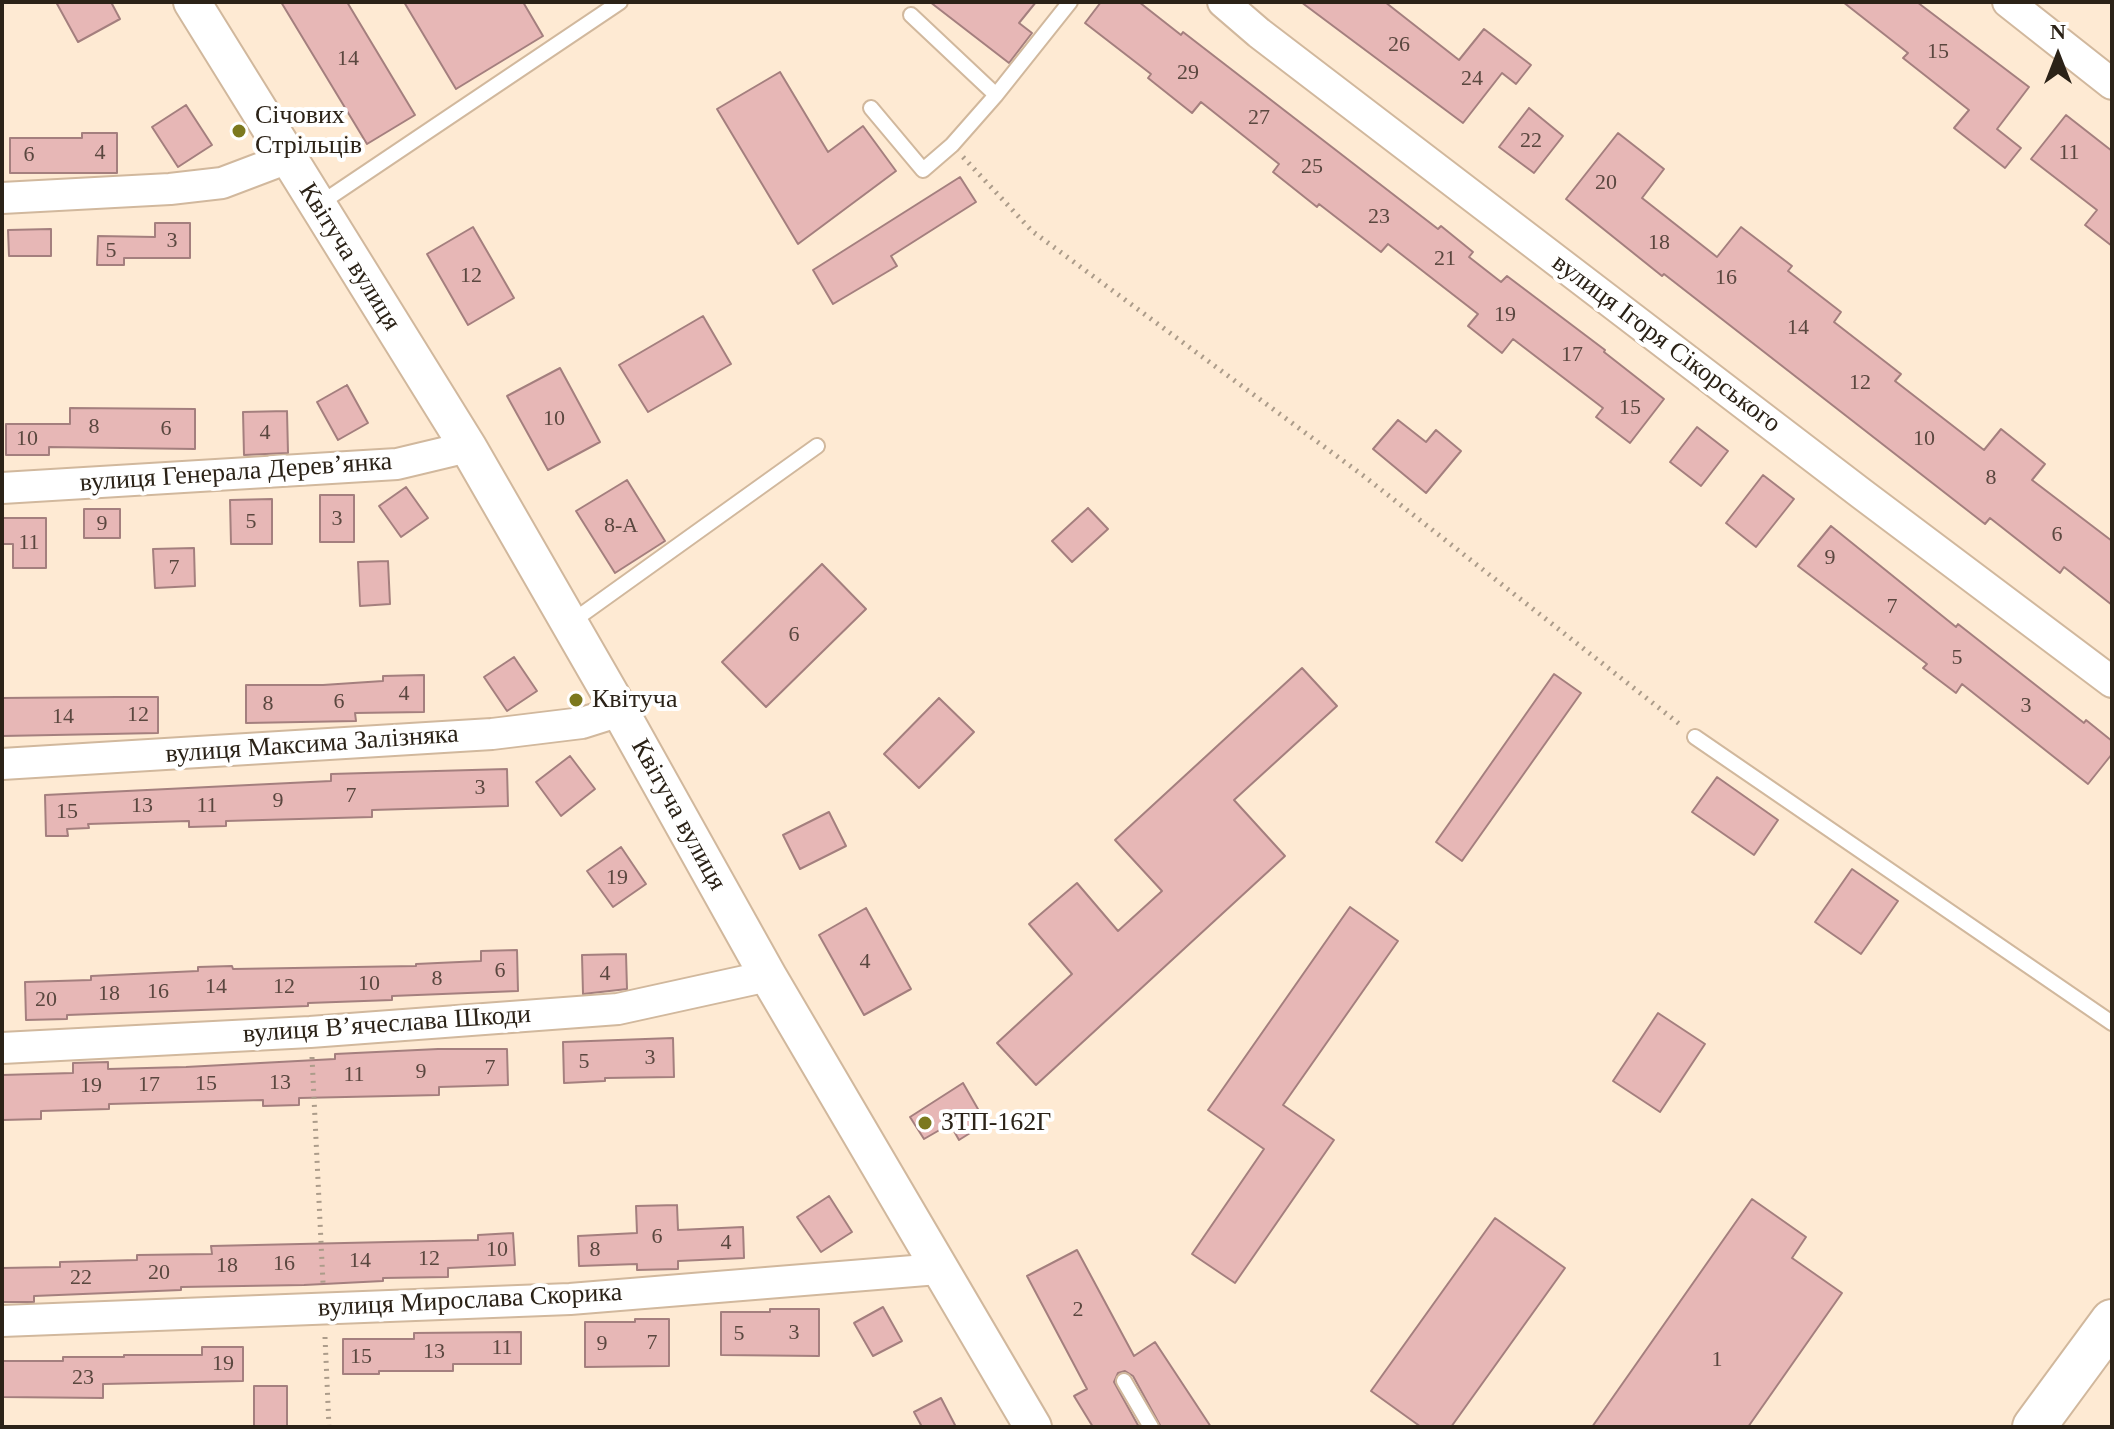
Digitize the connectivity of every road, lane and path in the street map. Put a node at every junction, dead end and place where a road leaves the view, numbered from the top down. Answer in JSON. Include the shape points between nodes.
{"nodes":[{"id":1,"x":192,"y":2,"type":"edge"},
{"id":2,"x":620,"y":2,"type":"edge"},
{"id":3,"x":1070,"y":2,"type":"edge"},
{"id":4,"x":1223,"y":2,"type":"edge"},
{"id":5,"x":2008,"y":2,"type":"edge"},
{"id":6,"x":911,"y":15,"type":"dead end"},
{"id":7,"x":2112,"y":84,"type":"edge"},
{"id":8,"x":996,"y":95,"type":"junction"},
{"id":9,"x":871,"y":108,"type":"dead end"},
{"id":10,"x":952,"y":145,"type":"junction"},
{"id":11,"x":288,"y":158,"type":"junction"},
{"id":12,"x":2,"y":198,"type":"edge"},
{"id":13,"x":318,"y":206,"type":"junction"},
{"id":14,"x":817,"y":446,"type":"dead end"},
{"id":15,"x":468,"y":447,"type":"junction"},
{"id":16,"x":2,"y":488,"type":"edge"},
{"id":17,"x":570,"y":623,"type":"junction"},
{"id":18,"x":2112,"y":682,"type":"edge"},
{"id":19,"x":620,"y":711,"type":"junction"},
{"id":20,"x":1695,"y":737,"type":"joint"},
{"id":21,"x":2,"y":764,"type":"edge"},
{"id":22,"x":768,"y":976,"type":"junction"},
{"id":23,"x":2112,"y":1023,"type":"edge"},
{"id":24,"x":310,"y":1032,"type":"junction"},
{"id":25,"x":2,"y":1048,"type":"edge"},
{"id":26,"x":938,"y":1269,"type":"junction"},
{"id":27,"x":324,"y":1308,"type":"junction"},
{"id":28,"x":2,"y":1321,"type":"edge"},
{"id":29,"x":2112,"y":1321,"type":"edge"},
{"id":30,"x":1124,"y":1381,"type":"dead end"},
{"id":31,"x":329,"y":1427,"type":"edge"},
{"id":32,"x":1033,"y":1427,"type":"edge"},
{"id":33,"x":1151,"y":1427,"type":"edge"},
{"id":34,"x":2034,"y":1427,"type":"edge"}],
"edges":[{"from":1,"to":11,"type":"street","name":"Квітуча вулиця"},
{"from":2,"to":13,"type":"lane"},
{"from":3,"to":8,"type":"lane"},
{"from":4,"to":18,"type":"street","name":"вулиця Ігоря Сікорського"},
{"from":5,"to":7,"type":"street"},
{"from":6,"to":8,"type":"lane"},
{"from":8,"to":10,"type":"lane"},
{"from":9,"to":10,"type":"lane","via":[[923,170]]},
{"from":10,"to":20,"type":"path","via":[[1032,231],[1365,477]]},
{"from":11,"to":12,"type":"street","via":[[222,183]]},
{"from":11,"to":13,"type":"street","name":"Квітуча вулиця"},
{"from":13,"to":15,"type":"street","name":"Квітуча вулиця"},
{"from":14,"to":17,"type":"lane"},
{"from":15,"to":16,"type":"street","name":"вулиця Генерала Деревʼянка","via":[[397,464]]},
{"from":15,"to":17,"type":"street","name":"Квітуча вулиця"},
{"from":17,"to":19,"type":"street","name":"Квітуча вулиця"},
{"from":19,"to":21,"type":"street","name":"вулиця Максима Залізняка","via":[[582,723],[492,734]]},
{"from":19,"to":22,"type":"street","name":"Квітуча вулиця"},
{"from":20,"to":23,"type":"lane"},
{"from":22,"to":24,"type":"street","name":"вулиця Вʼячеслава Шкоди","via":[[618,1009]]},
{"from":22,"to":26,"type":"street","name":"Квітуча вулиця"},
{"from":24,"to":25,"type":"street","name":"вулиця Вʼячеслава Шкоди"},
{"from":24,"to":27,"type":"path"},
{"from":26,"to":27,"type":"street","name":"вулиця Мирослава Скорика","via":[[570,1299]]},
{"from":26,"to":32,"type":"street","name":"Квітуча вулиця"},
{"from":27,"to":28,"type":"street","name":"вулиця Мирослава Скорика"},
{"from":27,"to":31,"type":"path"},
{"from":29,"to":34,"type":"main road"},
{"from":30,"to":33,"type":"lane"}]}
